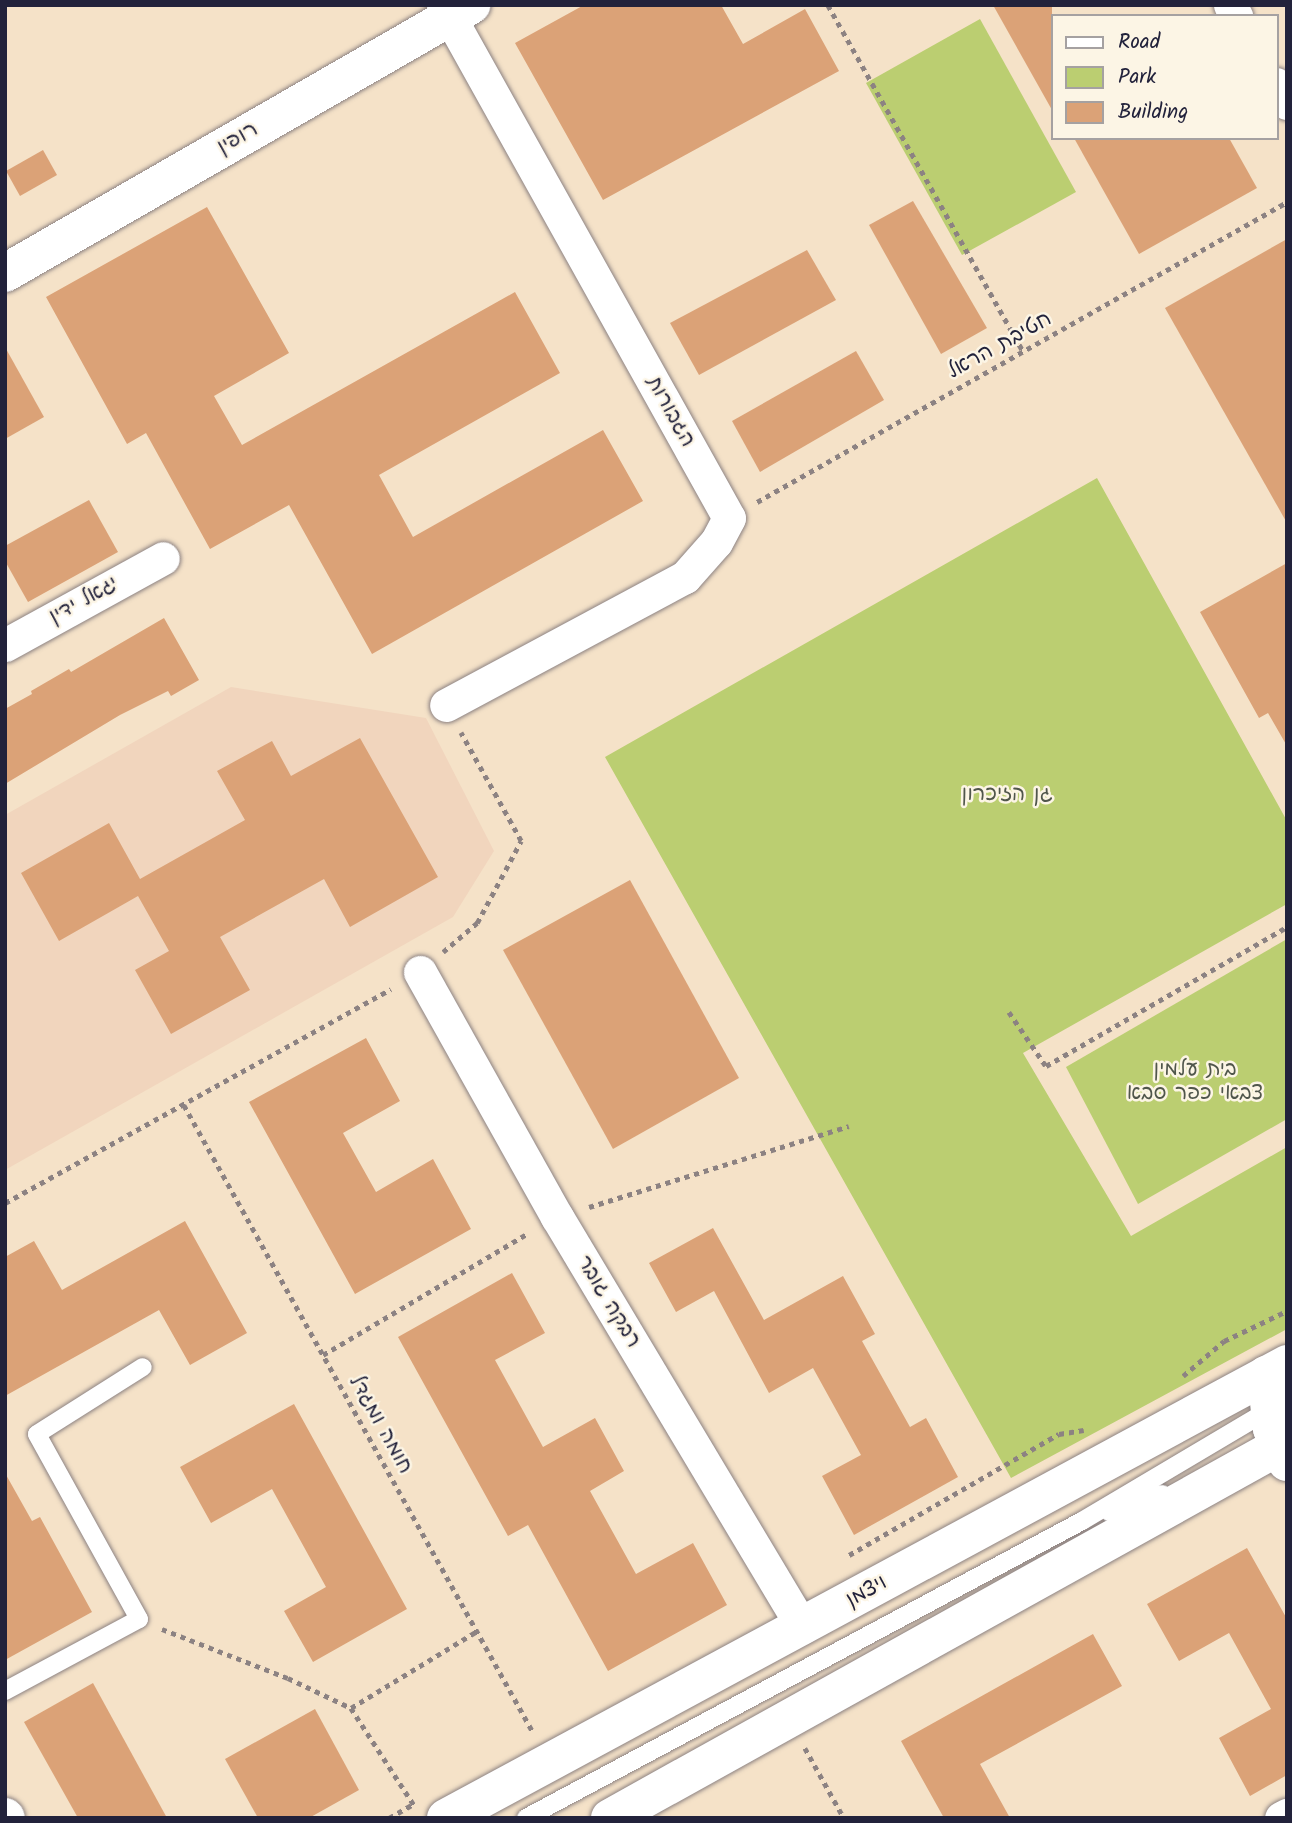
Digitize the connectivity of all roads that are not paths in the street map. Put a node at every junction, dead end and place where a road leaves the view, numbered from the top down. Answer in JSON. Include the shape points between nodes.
{"nodes":[{"id":1,"x":455,"y":9,"type":"edge"},
{"id":2,"x":1278,"y":87,"type":"edge"},
{"id":3,"x":1287,"y":103,"type":"edge"},
{"id":4,"x":5,"y":273,"type":"edge"},
{"id":5,"x":163,"y":558,"type":"dead end"},
{"id":6,"x":5,"y":645,"type":"edge"},
{"id":7,"x":446,"y":705,"type":"road end"},
{"id":8,"x":420,"y":972,"type":"road end"},
{"id":9,"x":143,"y":1367,"type":"dead end"},
{"id":10,"x":1277,"y":1387,"type":"edge"},
{"id":11,"x":1284,"y":1450,"type":"edge"},
{"id":12,"x":1082,"y":1521,"type":"junction"},
{"id":13,"x":802,"y":1627,"type":"junction"},
{"id":14,"x":5,"y":1691,"type":"edge"},
{"id":15,"x":432,"y":1814,"type":"edge"},
{"id":16,"x":1287,"y":1815,"type":"edge"},
{"id":17,"x":526,"y":1818,"type":"edge"},
{"id":18,"x":610,"y":1818,"type":"edge"},
{"id":19,"x":1281,"y":1818,"type":"edge"}],
"edges":[{"from":1,"to":4,"type":"main road","name":"רופין"},
{"from":1,"to":7,"type":"street","name":"הגבורות","via":[[729,518],[716,542],[685,577]]},
{"from":2,"to":3,"type":"street"},
{"from":5,"to":6,"type":"street","name":"יגאל ידין"},
{"from":8,"to":13,"type":"street","name":"רבקה גובר","via":[[557,1217]]},
{"from":9,"to":14,"type":"lane","via":[[37,1434],[139,1619]]},
{"from":10,"to":11,"type":"main road"},
{"from":10,"to":12,"type":"lane"},
{"from":10,"to":13,"type":"main road","name":"ויצמן"},
{"from":11,"to":12,"type":"lane"},
{"from":11,"to":18,"type":"main road"},
{"from":12,"to":17,"type":"lane"},
{"from":13,"to":15,"type":"main road","name":"ויצמן","via":[[550,1760]]},
{"from":16,"to":19,"type":"street"}]}
